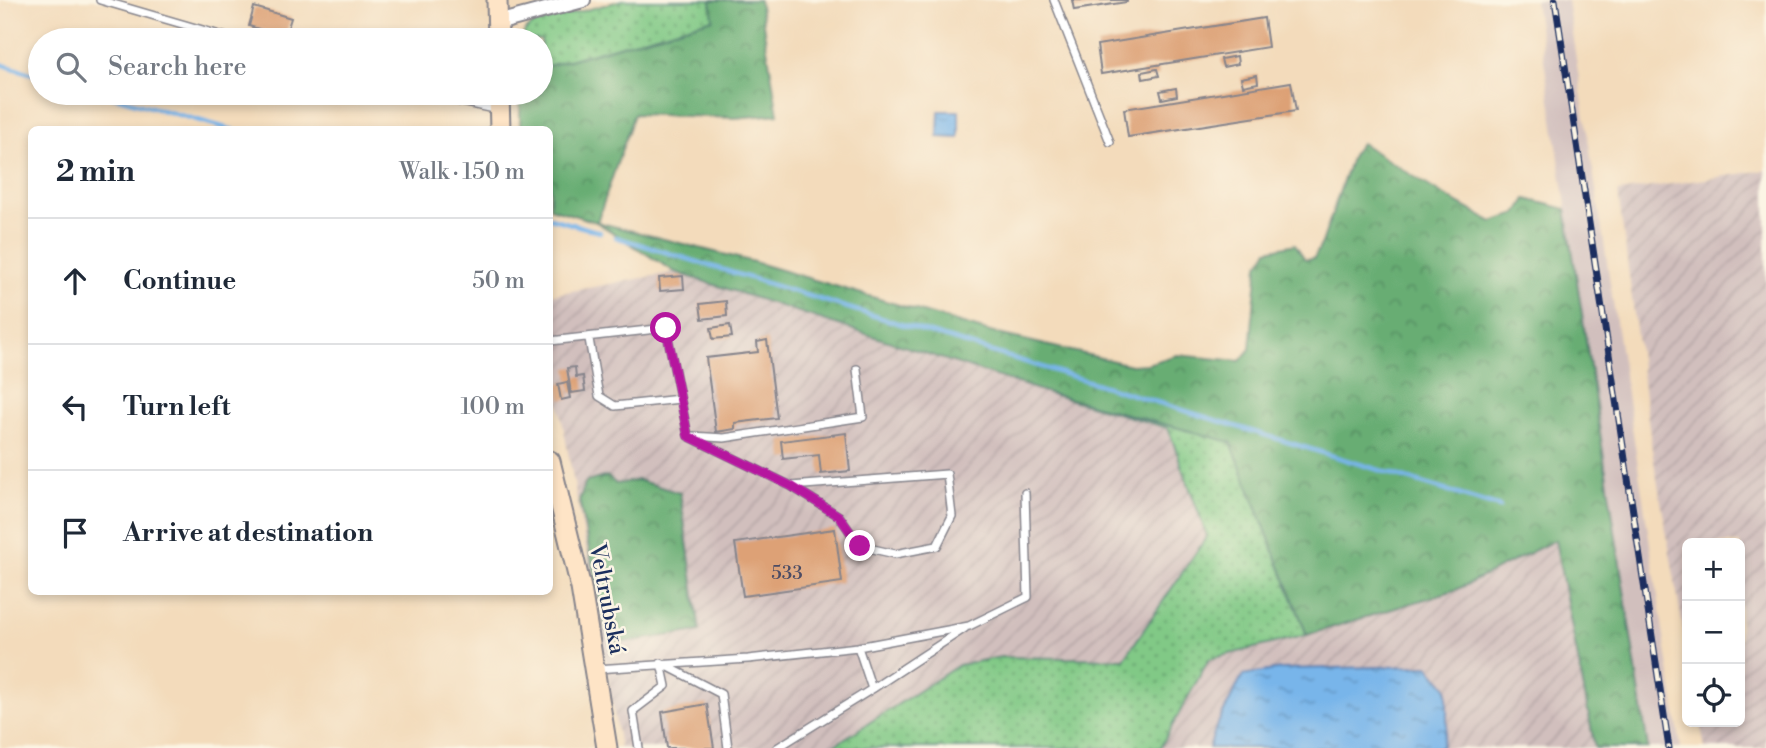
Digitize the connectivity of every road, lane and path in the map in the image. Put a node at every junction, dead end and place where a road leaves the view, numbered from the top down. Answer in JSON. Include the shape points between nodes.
{"nodes":[{"id":1,"x":100,"y":0,"type":"edge"},
{"id":2,"x":497,"y":0,"type":"edge"},
{"id":3,"x":583,"y":0,"type":"edge"},
{"id":4,"x":1054,"y":0,"type":"edge"},
{"id":5,"x":196,"y":28,"type":"edge"},
{"id":6,"x":497,"y":28,"type":"edge"},
{"id":7,"x":508,"y":28,"type":"edge"},
{"id":8,"x":474,"y":105,"type":"edge"},
{"id":9,"x":500,"y":111,"type":"edge"},
{"id":10,"x":1110,"y":142,"type":"dead end"},
{"id":11,"x":589,"y":339,"type":"junction"},
{"id":12,"x":553,"y":341,"type":"edge"},
{"id":13,"x":857,"y":369,"type":"dead end"},
{"id":14,"x":680,"y":399,"type":"junction"},
{"id":15,"x":688,"y":436,"type":"junction"},
{"id":16,"x":553,"y":472,"type":"edge"},
{"id":17,"x":791,"y":486,"type":"junction"},
{"id":18,"x":1025,"y":493,"type":"dead end"},
{"id":19,"x":969,"y":626,"type":"junction"},
{"id":20,"x":858,"y":647,"type":"junction"},
{"id":21,"x":661,"y":663,"type":"junction"},
{"id":22,"x":595,"y":669,"type":"junction"},
{"id":23,"x":872,"y":689,"type":"junction"},
{"id":24,"x":607,"y":748,"type":"edge"},
{"id":25,"x":639,"y":748,"type":"edge"},
{"id":26,"x":729,"y":748,"type":"edge"},
{"id":27,"x":778,"y":748,"type":"edge"}],
"edges":[{"from":1,"to":5,"type":"lane"},
{"from":2,"to":6,"type":"street"},
{"from":3,"to":7,"type":"street"},
{"from":4,"to":10,"type":"lane"},
{"from":8,"to":9,"type":"lane"},
{"from":11,"to":12,"type":"lane"},
{"from":11,"to":14,"type":"lane","via":[[599,396],[615,406]]},
{"from":11,"to":14,"type":"lane","via":[[666,328]]},
{"from":13,"to":15,"type":"lane","via":[[863,417],[724,438]]},
{"from":14,"to":15,"type":"lane"},
{"from":15,"to":17,"type":"lane"},
{"from":16,"to":22,"type":"street","name":"Veltrubská"},
{"from":17,"to":17,"type":"lane","via":[[947,474],[952,516],[937,546],[895,554],[860,546],[839,516]]},
{"from":18,"to":19,"type":"lane","via":[[1028,597]]},
{"from":19,"to":20,"type":"lane"},
{"from":19,"to":23,"type":"lane"},
{"from":20,"to":21,"type":"lane"},
{"from":20,"to":23,"type":"lane"},
{"from":21,"to":22,"type":"lane"},
{"from":21,"to":25,"type":"lane","via":[[666,686],[634,711]]},
{"from":21,"to":26,"type":"lane","via":[[721,694]]},
{"from":22,"to":24,"type":"street","name":"Veltrubská"},
{"from":23,"to":27,"type":"lane"}]}
